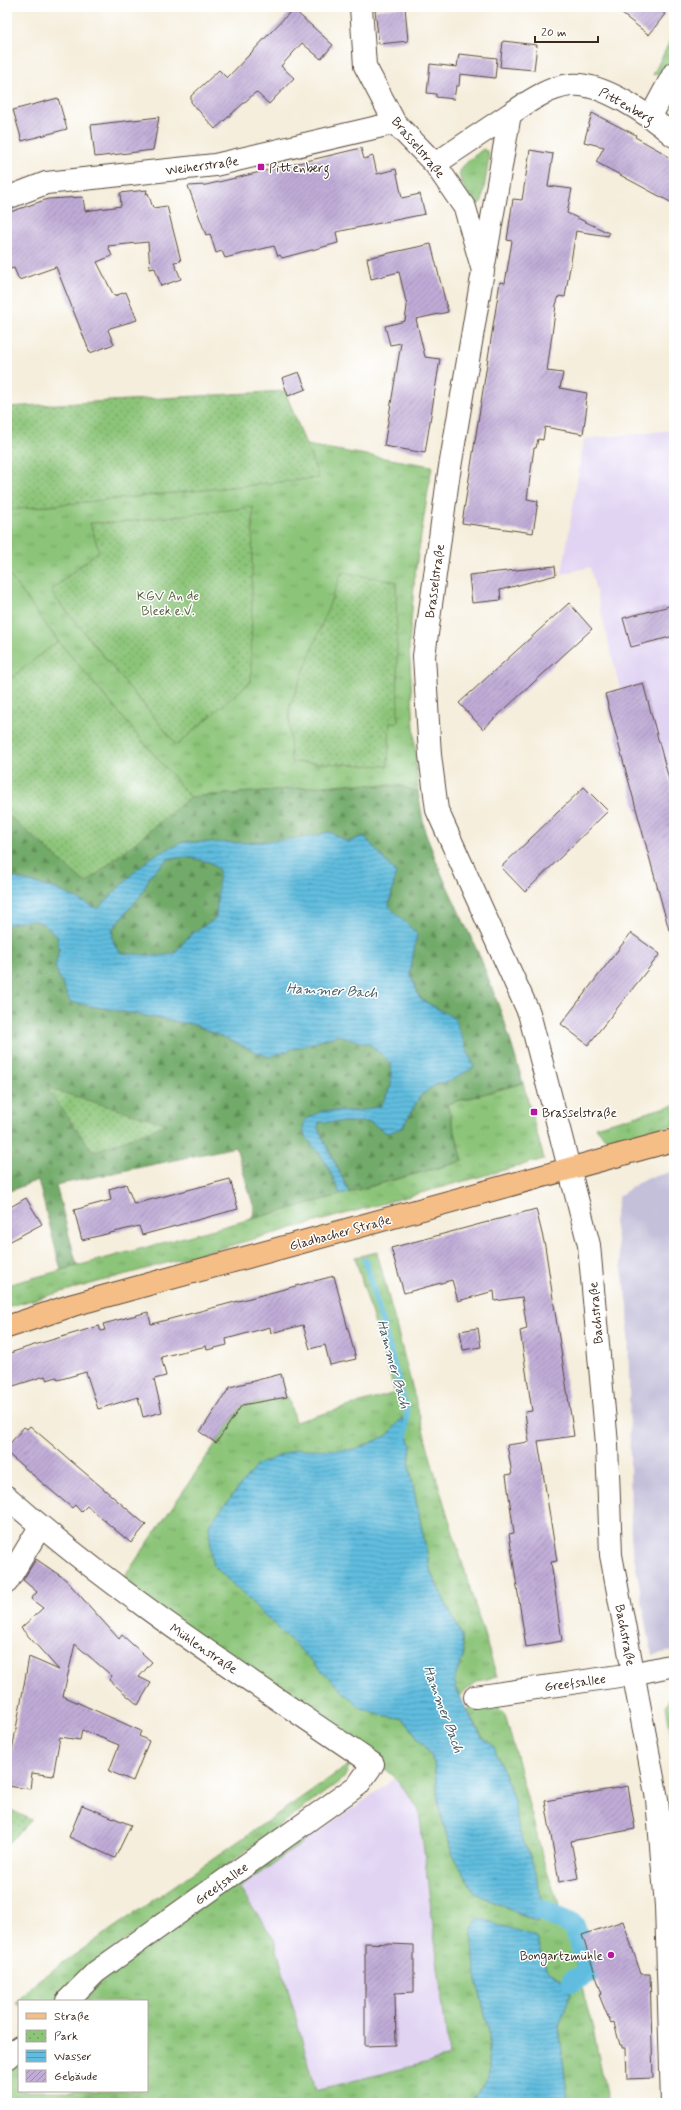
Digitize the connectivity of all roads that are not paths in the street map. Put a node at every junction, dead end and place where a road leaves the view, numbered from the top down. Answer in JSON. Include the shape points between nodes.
{"nodes":[{"id":1,"x":361,"y":7,"type":"edge"},
{"id":2,"x":674,"y":73,"type":"edge"},
{"id":3,"x":510,"y":114,"type":"junction"},
{"id":4,"x":651,"y":116,"type":"junction"},
{"id":5,"x":395,"y":122,"type":"junction"},
{"id":6,"x":674,"y":136,"type":"edge"},
{"id":7,"x":435,"y":164,"type":"junction"},
{"id":8,"x":7,"y":198,"type":"edge"},
{"id":9,"x":483,"y":271,"type":"junction"},
{"id":10,"x":674,"y":1140,"type":"edge"},
{"id":11,"x":570,"y":1168,"type":"junction"},
{"id":12,"x":7,"y":1327,"type":"edge"},
{"id":13,"x":7,"y":1497,"type":"edge"},
{"id":14,"x":40,"y":1526,"type":"junction"},
{"id":15,"x":7,"y":1582,"type":"edge"},
{"id":16,"x":674,"y":1665,"type":"edge"},
{"id":17,"x":633,"y":1674,"type":"junction"},
{"id":18,"x":475,"y":1697,"type":"dead end"},
{"id":19,"x":373,"y":1764,"type":"joint"},
{"id":20,"x":68,"y":2000,"type":"edge"},
{"id":21,"x":18,"y":2048,"type":"edge"},
{"id":22,"x":7,"y":2058,"type":"edge"},
{"id":23,"x":672,"y":2103,"type":"edge"}],
"edges":[{"from":1,"to":5,"type":"street","name":"Brasselstraße","via":[[365,66]]},
{"from":2,"to":4,"type":"street"},
{"from":3,"to":4,"type":"street","name":"Pittenberg","via":[[537,96],[570,85],[597,87]]},
{"from":3,"to":7,"type":"street","name":"Pittenberg"},
{"from":3,"to":9,"type":"street"},
{"from":4,"to":6,"type":"street","name":"Pittenberg"},
{"from":5,"to":7,"type":"street","name":"Brasselstraße"},
{"from":5,"to":8,"type":"street","name":"Weiherstraße","via":[[215,165],[46,183]]},
{"from":7,"to":9,"type":"street","name":"Brasselstraße","via":[[465,208]]},
{"from":9,"to":11,"type":"street","name":"Brasselstraße","via":[[448,479],[424,656],[430,755],[437,810],[529,1013]]},
{"from":10,"to":11,"type":"main road","name":"Gladbacher Straße"},
{"from":11,"to":12,"type":"main road","name":"Gladbacher Straße","via":[[74,1305]]},
{"from":11,"to":17,"type":"street","name":"Bachstraße","via":[[588,1245],[607,1444],[610,1555]]},
{"from":13,"to":14,"type":"street","name":"Mühlenstraße"},
{"from":14,"to":15,"type":"street"},
{"from":14,"to":19,"type":"street","name":"Mühlenstraße","via":[[137,1602]]},
{"from":16,"to":17,"type":"street","name":"Greefsallee"},
{"from":17,"to":18,"type":"street","name":"Greefsallee"},
{"from":17,"to":23,"type":"street","name":"Bachstraße","via":[[657,1799],[666,1906]]},
{"from":19,"to":20,"type":"street","name":"Greefsallee","via":[[358,1785],[96,1972]]},
{"from":21,"to":22,"type":"street"}]}
